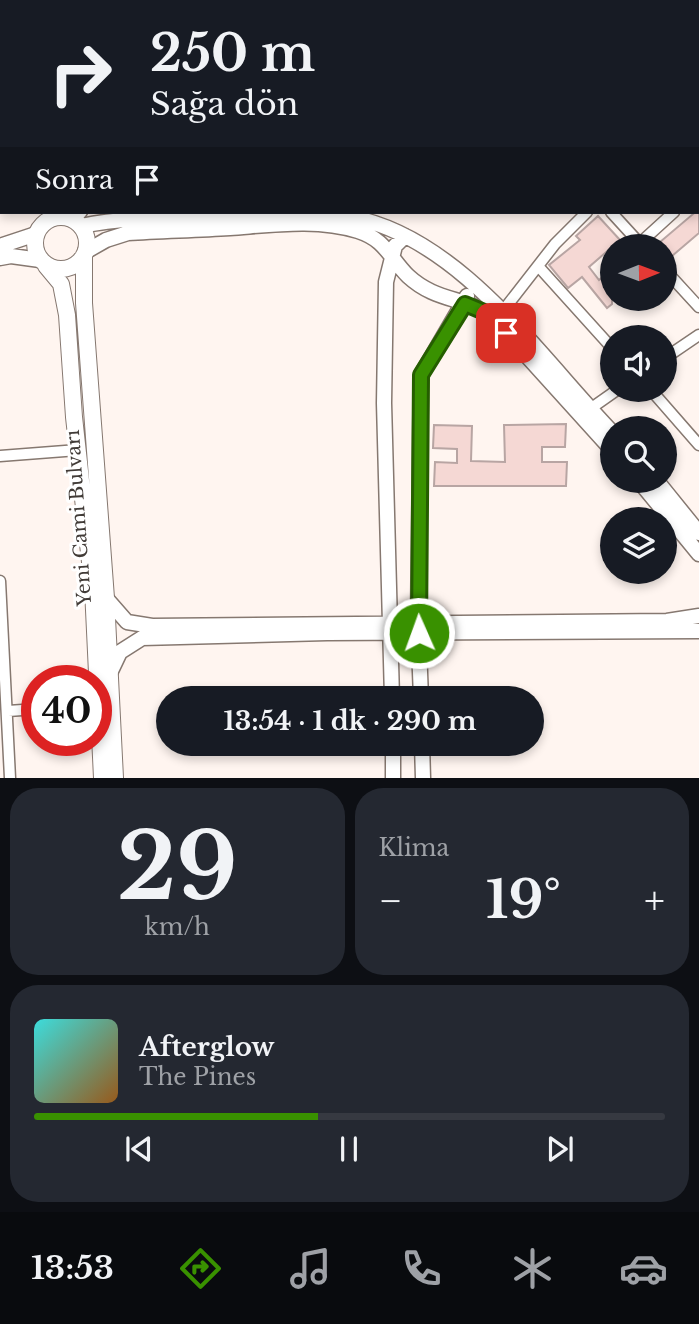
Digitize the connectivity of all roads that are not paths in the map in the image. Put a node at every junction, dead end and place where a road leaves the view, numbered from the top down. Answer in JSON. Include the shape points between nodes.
{"nodes":[{"id":1,"x":266,"y":214,"type":"edge"},
{"id":2,"x":304,"y":214,"type":"edge"},
{"id":3,"x":585,"y":214,"type":"edge"},
{"id":4,"x":613,"y":214,"type":"edge"},
{"id":5,"x":672,"y":214,"type":"edge"},
{"id":6,"x":75,"y":218,"type":"edge"},
{"id":7,"x":39,"y":224,"type":"edge"},
{"id":8,"x":632,"y":234,"type":"edge"},
{"id":9,"x":653,"y":234,"type":"edge"},
{"id":10,"x":405,"y":236,"type":"junction"},
{"id":11,"x":0,"y":246,"type":"edge"},
{"id":12,"x":85,"y":253,"type":"junction"},
{"id":13,"x":391,"y":254,"type":"junction"},
{"id":14,"x":0,"y":258,"type":"edge"},
{"id":15,"x":43,"y":263,"type":"junction"},
{"id":16,"x":538,"y":266,"type":"junction"},
{"id":17,"x":472,"y":281,"type":"junction"},
{"id":18,"x":677,"y":283,"type":"edge"},
{"id":19,"x":465,"y":304,"type":"junction"},
{"id":20,"x":699,"y":307,"type":"edge"},
{"id":21,"x":502,"y":312,"type":"junction"},
{"id":22,"x":600,"y":335,"type":"edge"},
{"id":23,"x":699,"y":335,"type":"edge"},
{"id":24,"x":677,"y":350,"type":"edge"},
{"id":25,"x":600,"y":402,"type":"edge"},
{"id":26,"x":661,"y":402,"type":"edge"},
{"id":27,"x":590,"y":409,"type":"junction"},
{"id":28,"x":600,"y":419,"type":"edge"},
{"id":29,"x":600,"y":437,"type":"edge"},
{"id":30,"x":699,"y":445,"type":"edge"},
{"id":31,"x":78,"y":450,"type":"junction"},
{"id":32,"x":0,"y":456,"type":"edge"},
{"id":33,"x":649,"y":493,"type":"edge"},
{"id":34,"x":667,"y":493,"type":"edge"},
{"id":35,"x":699,"y":533,"type":"edge"},
{"id":36,"x":699,"y":554,"type":"edge"},
{"id":37,"x":0,"y":581,"type":"edge"},
{"id":38,"x":106,"y":598,"type":"junction"},
{"id":39,"x":699,"y":616,"type":"edge"},
{"id":40,"x":390,"y":627,"type":"junction"},
{"id":41,"x":419,"y":627,"type":"junction"},
{"id":42,"x":699,"y":631,"type":"edge"},
{"id":43,"x":3,"y":658,"type":"edge"},
{"id":44,"x":96,"y":665,"type":"edge"},
{"id":45,"x":109,"y":665,"type":"edge"},
{"id":46,"x":112,"y":670,"type":"edge"},
{"id":47,"x":392,"y":686,"type":"edge"},
{"id":48,"x":421,"y":686,"type":"edge"},
{"id":49,"x":21,"y":710,"type":"edge"},
{"id":50,"x":8,"y":711,"type":"junction"},
{"id":51,"x":112,"y":716,"type":"edge"},
{"id":52,"x":100,"y":756,"type":"edge"},
{"id":53,"x":393,"y":756,"type":"edge"},
{"id":54,"x":422,"y":756,"type":"edge"},
{"id":55,"x":10,"y":778,"type":"edge"},
{"id":56,"x":102,"y":778,"type":"edge"},
{"id":57,"x":115,"y":778,"type":"edge"},
{"id":58,"x":393,"y":778,"type":"edge"},
{"id":59,"x":423,"y":778,"type":"edge"}],
"edges":[{"from":1,"to":6,"type":"street"},
{"from":2,"to":10,"type":"street","via":[[351,217]]},
{"from":3,"to":16,"type":"street"},
{"from":4,"to":8,"type":"street"},
{"from":5,"to":9,"type":"street"},
{"from":6,"to":7,"type":"main road"},
{"from":6,"to":12,"type":"main road","via":[[86,238]]},
{"from":7,"to":11,"type":"street"},
{"from":7,"to":15,"type":"main road","via":[[36,252]]},
{"from":10,"to":13,"type":"street"},
{"from":10,"to":17,"type":"street","via":[[453,264]]},
{"from":12,"to":13,"type":"street","via":[[128,233],[290,223],[356,230],[374,238]]},
{"from":12,"to":15,"type":"main road","via":[[80,262],[63,270]]},
{"from":12,"to":38,"type":"main road","name":"Yeni Cami Bulvarı","via":[[84,303]]},
{"from":13,"to":19,"type":"street","via":[[428,290]]},
{"from":13,"to":40,"type":"street","via":[[386,282],[384,403]]},
{"from":14,"to":15,"type":"street"},
{"from":15,"to":31,"type":"main road","name":"Yeni Cami Bulvarı","via":[[61,284],[65,299]]},
{"from":16,"to":21,"type":"street"},
{"from":16,"to":22,"type":"street"},
{"from":17,"to":19,"type":"street"},
{"from":17,"to":21,"type":"street"},
{"from":18,"to":20,"type":"street"},
{"from":19,"to":29,"type":"street","via":[[489,314]]},
{"from":19,"to":41,"type":"street","via":[[421,375]]},
{"from":21,"to":27,"type":"street"},
{"from":23,"to":24,"type":"street"},
{"from":25,"to":27,"type":"street"},
{"from":26,"to":30,"type":"street"},
{"from":27,"to":28,"type":"street"},
{"from":31,"to":32,"type":"street"},
{"from":31,"to":44,"type":"main road","name":"Yeni Cami Bulvarı","via":[[93,589]]},
{"from":33,"to":36,"type":"street"},
{"from":34,"to":35,"type":"street"},
{"from":37,"to":43,"type":"street"},
{"from":38,"to":40,"type":"street","via":[[120,617],[137,625]]},
{"from":38,"to":45,"type":"main road","name":"Yeni Cami Bulvarı"},
{"from":39,"to":41,"type":"street","via":[[667,621]]},
{"from":40,"to":41,"type":"street"},
{"from":40,"to":46,"type":"street","via":[[142,638],[120,652]]},
{"from":40,"to":47,"type":"street"},
{"from":41,"to":42,"type":"street"},
{"from":41,"to":48,"type":"street"},
{"from":43,"to":50,"type":"street"},
{"from":49,"to":50,"type":"street"},
{"from":50,"to":55,"type":"street"},
{"from":51,"to":57,"type":"main road","name":"Yeni Cami Bulvarı"},
{"from":52,"to":56,"type":"main road","name":"Yeni Cami Bulvarı"},
{"from":53,"to":58,"type":"street"},
{"from":54,"to":59,"type":"street"}]}
